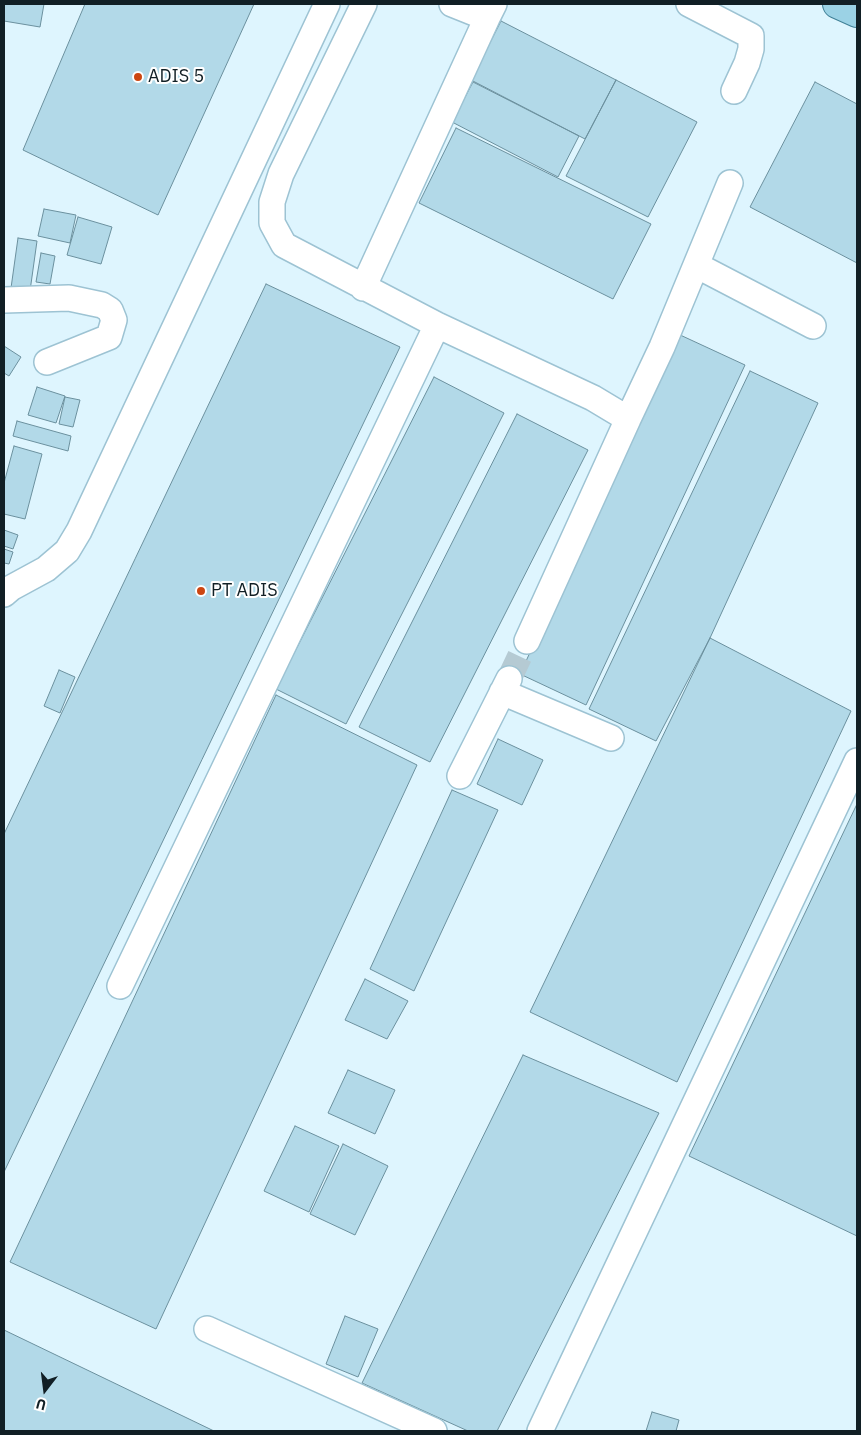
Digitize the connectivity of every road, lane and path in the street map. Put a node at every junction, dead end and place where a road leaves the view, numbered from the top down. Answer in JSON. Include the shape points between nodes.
{"nodes":[{"id":1,"x":327,"y":4,"type":"edge"},
{"id":2,"x":364,"y":4,"type":"edge"},
{"id":3,"x":452,"y":4,"type":"edge"},
{"id":4,"x":689,"y":4,"type":"edge"},
{"id":5,"x":837,"y":4,"type":"edge"},
{"id":6,"x":491,"y":11,"type":"edge"},
{"id":7,"x":857,"y":13,"type":"edge"},
{"id":8,"x":734,"y":91,"type":"dead end"},
{"id":9,"x":730,"y":183,"type":"dead end"},
{"id":10,"x":696,"y":264,"type":"junction"},
{"id":11,"x":363,"y":288,"type":"junction"},
{"id":12,"x":4,"y":300,"type":"edge"},
{"id":13,"x":437,"y":325,"type":"junction"},
{"id":14,"x":813,"y":326,"type":"dead end"},
{"id":15,"x":47,"y":362,"type":"dead end"},
{"id":16,"x":628,"y":419,"type":"junction"},
{"id":17,"x":4,"y":594,"type":"edge"},
{"id":18,"x":527,"y":641,"type":"tunnel mouth"},
{"id":19,"x":611,"y":738,"type":"dead end"},
{"id":20,"x":857,"y":761,"type":"edge"},
{"id":21,"x":460,"y":776,"type":"dead end"},
{"id":22,"x":120,"y":986,"type":"dead end"},
{"id":23,"x":207,"y":1329,"type":"dead end"},
{"id":24,"x":434,"y":1431,"type":"edge"},
{"id":25,"x":540,"y":1431,"type":"edge"}],
"edges":[{"from":1,"to":17,"type":"street","via":[[79,531],[67,551],[46,569]]},
{"from":2,"to":11,"type":"street","via":[[281,174],[272,202],[272,223],[284,245]]},
{"from":3,"to":6,"type":"street"},
{"from":4,"to":8,"type":"street","via":[[750,36],[747,63]]},
{"from":5,"to":7,"type":"main road"},
{"from":6,"to":11,"type":"street"},
{"from":9,"to":10,"type":"street"},
{"from":10,"to":14,"type":"street"},
{"from":10,"to":16,"type":"street"},
{"from":11,"to":13,"type":"street"},
{"from":12,"to":15,"type":"street","via":[[69,298],[102,305],[110,310],[114,320],[109,337]]},
{"from":13,"to":16,"type":"street","via":[[593,398]]},
{"from":13,"to":22,"type":"street"},
{"from":16,"to":18,"type":"street"},
{"from":19,"to":21,"type":"street","via":[[505,685]]},
{"from":20,"to":25,"type":"street"},
{"from":23,"to":24,"type":"street"}]}
